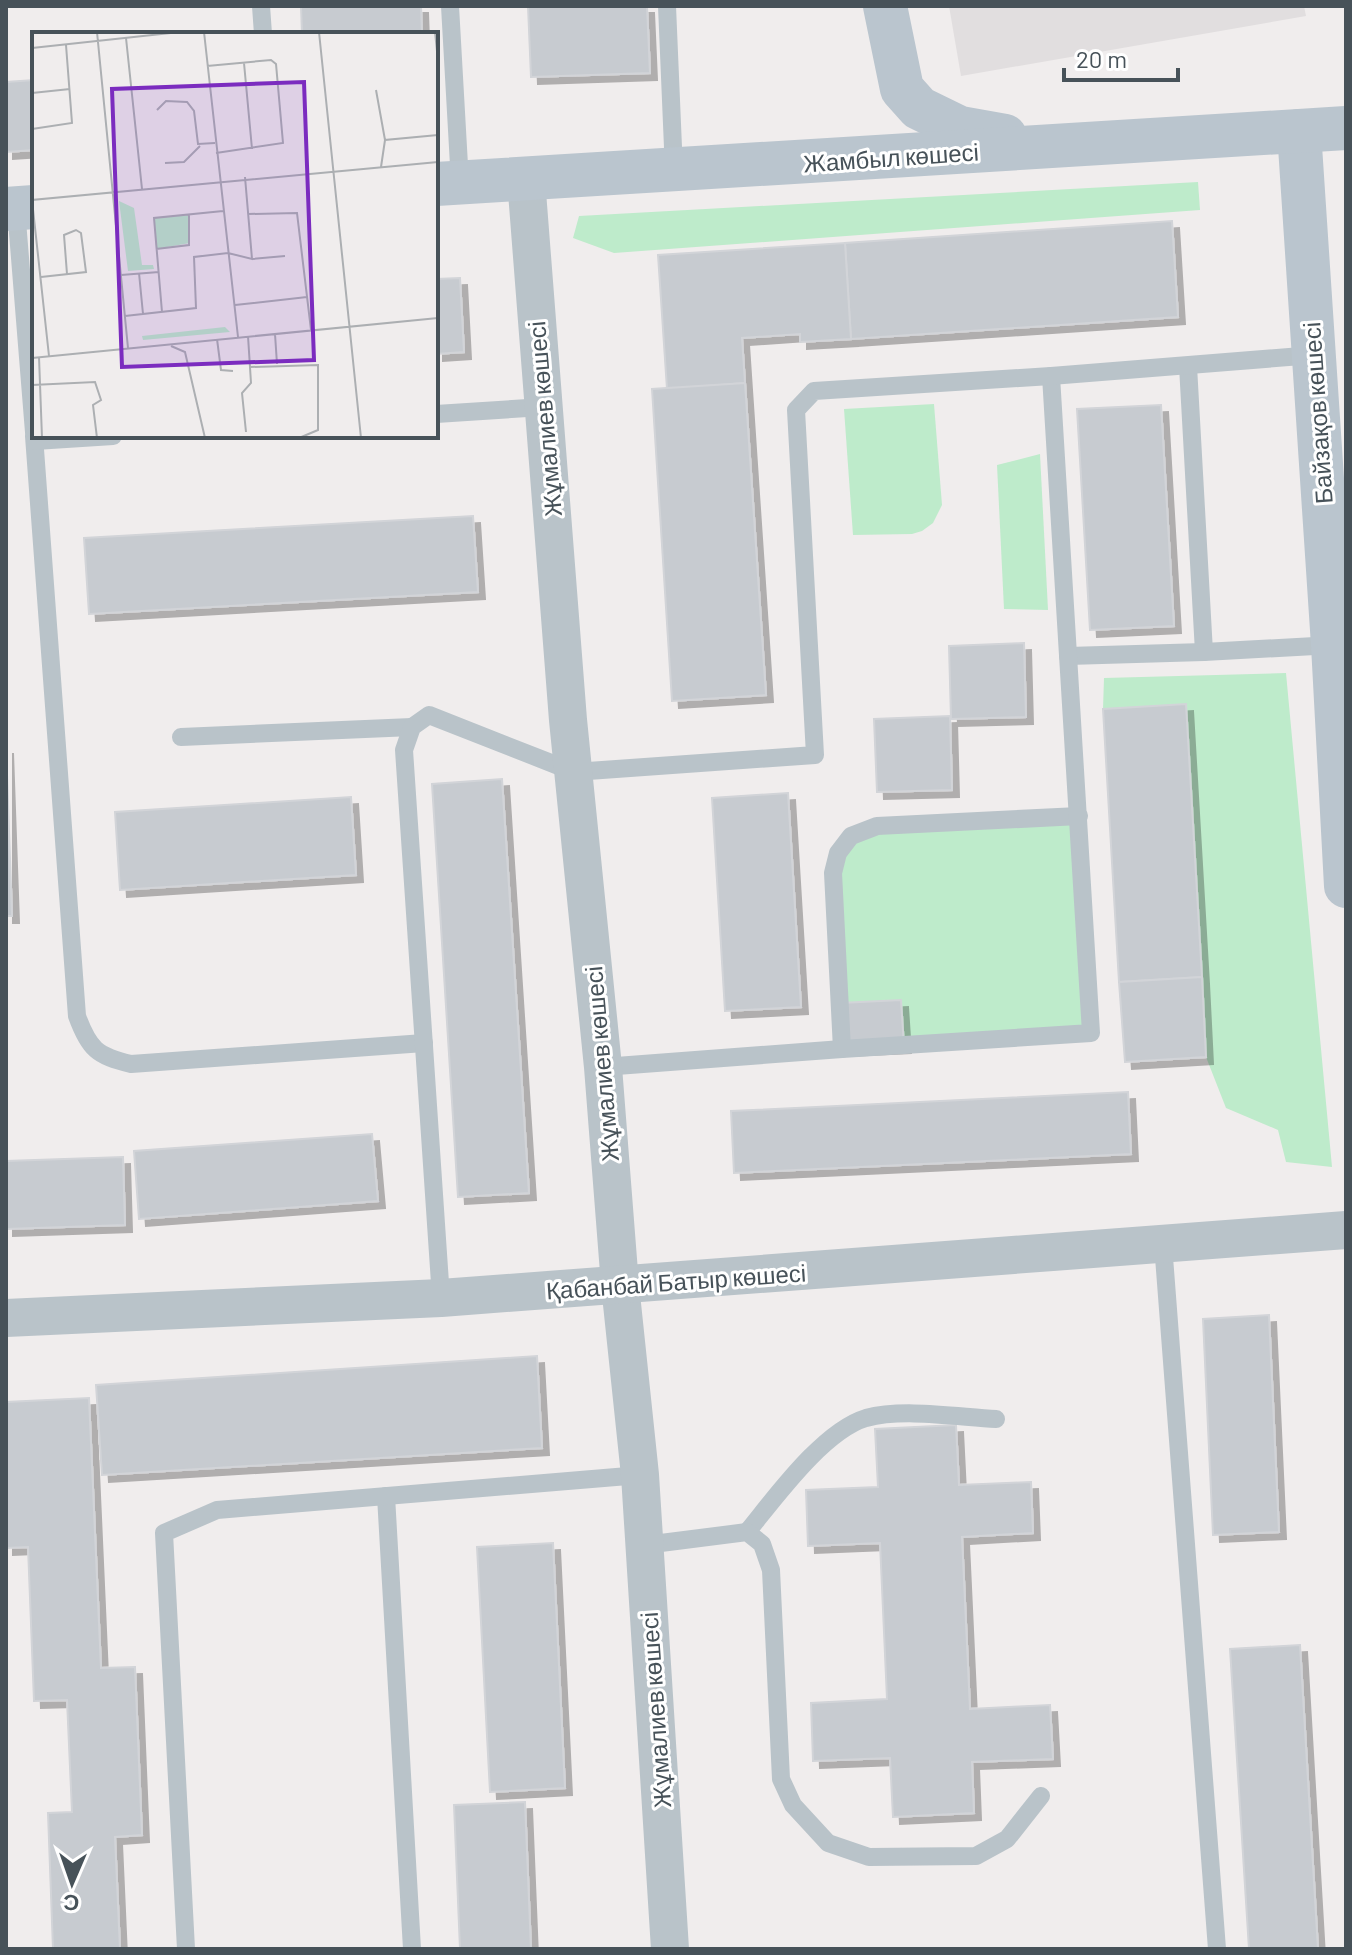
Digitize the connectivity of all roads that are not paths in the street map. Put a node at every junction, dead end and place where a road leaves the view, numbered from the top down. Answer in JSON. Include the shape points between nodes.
{"nodes":[{"id":1,"x":261,"y":6,"type":"edge"},
{"id":2,"x":450,"y":6,"type":"edge"},
{"id":3,"x":667,"y":6,"type":"edge"},
{"id":4,"x":885,"y":6,"type":"edge"},
{"id":5,"x":263,"y":32,"type":"edge"},
{"id":6,"x":1346,"y":128,"type":"edge"},
{"id":7,"x":1299,"y":131,"type":"junction"},
{"id":8,"x":1071,"y":146,"type":"junction"},
{"id":9,"x":674,"y":171,"type":"junction"},
{"id":10,"x":526,"y":179,"type":"junction"},
{"id":11,"x":448,"y":183,"type":"edge"},
{"id":12,"x":19,"y":208,"type":"edge"},
{"id":13,"x":1314,"y":355,"type":"junction"},
{"id":14,"x":1188,"y":366,"type":"junction"},
{"id":15,"x":1051,"y":376,"type":"junction"},
{"id":16,"x":32,"y":406,"type":"edge"},
{"id":17,"x":543,"y":407,"type":"junction"},
{"id":18,"x":438,"y":414,"type":"edge"},
{"id":19,"x":34,"y":438,"type":"edge"},
{"id":20,"x":1333,"y":645,"type":"junction"},
{"id":21,"x":1204,"y":652,"type":"junction"},
{"id":22,"x":1068,"y":656,"type":"junction"},
{"id":23,"x":412,"y":727,"type":"junction"},
{"id":24,"x":181,"y":737,"type":"dead end"},
{"id":25,"x":574,"y":772,"type":"junction"},
{"id":26,"x":1079,"y":816,"type":"junction"},
{"id":27,"x":1346,"y":886,"type":"edge"},
{"id":28,"x":424,"y":1043,"type":"junction"},
{"id":29,"x":842,"y":1049,"type":"junction"},
{"id":30,"x":603,"y":1067,"type":"junction"},
{"id":31,"x":1346,"y":1230,"type":"edge"},
{"id":32,"x":1163,"y":1244,"type":"junction"},
{"id":33,"x":620,"y":1285,"type":"junction"},
{"id":34,"x":441,"y":1298,"type":"junction"},
{"id":35,"x":6,"y":1318,"type":"edge"},
{"id":36,"x":996,"y":1419,"type":"dead end"},
{"id":37,"x":640,"y":1475,"type":"junction"},
{"id":38,"x":386,"y":1496,"type":"junction"},
{"id":39,"x":747,"y":1532,"type":"junction"},
{"id":40,"x":645,"y":1545,"type":"junction"},
{"id":41,"x":1041,"y":1796,"type":"dead end"},
{"id":42,"x":186,"y":1949,"type":"edge"},
{"id":43,"x":412,"y":1949,"type":"edge"},
{"id":44,"x":670,"y":1949,"type":"edge"},
{"id":45,"x":1217,"y":1949,"type":"edge"}],
"edges":[{"from":1,"to":5,"type":"lane"},
{"from":2,"to":11,"type":"lane"},
{"from":3,"to":9,"type":"lane"},
{"from":4,"to":8,"type":"street","via":[[902,89],[919,108],[960,128]]},
{"from":6,"to":7,"type":"street","name":"Жамбыл көшесі"},
{"from":7,"to":8,"type":"street","name":"Жамбыл көшесі"},
{"from":7,"to":13,"type":"street","name":"Байзақов көшесі"},
{"from":8,"to":9,"type":"street","name":"Жамбыл көшесі"},
{"from":9,"to":10,"type":"street","name":"Жамбыл көшесі"},
{"from":10,"to":11,"type":"street","name":"Жамбыл көшесі"},
{"from":10,"to":17,"type":"street","name":"Жұмалиев көшесі"},
{"from":12,"to":16,"type":"lane"},
{"from":13,"to":14,"type":"lane"},
{"from":13,"to":20,"type":"street","name":"Байзақов көшесі"},
{"from":14,"to":15,"type":"lane"},
{"from":14,"to":21,"type":"lane"},
{"from":15,"to":22,"type":"lane"},
{"from":15,"to":25,"type":"lane","via":[[814,391],[796,410],[815,755]]},
{"from":17,"to":18,"type":"lane"},
{"from":17,"to":25,"type":"street","name":"Жұмалиев көшесі"},
{"from":19,"to":28,"type":"lane","via":[[77,1016],[85,1039],[106,1058],[131,1064]]},
{"from":20,"to":21,"type":"lane"},
{"from":20,"to":27,"type":"street","name":"Байзақов көшесі"},
{"from":21,"to":22,"type":"lane"},
{"from":22,"to":26,"type":"lane"},
{"from":23,"to":24,"type":"lane"},
{"from":23,"to":25,"type":"lane","via":[[429,715]]},
{"from":23,"to":28,"type":"lane","via":[[404,750]]},
{"from":25,"to":30,"type":"street","name":"Жұмалиев көшесі"},
{"from":26,"to":29,"type":"lane","via":[[877,826],[851,836],[838,853],[833,873]]},
{"from":26,"to":29,"type":"lane","via":[[1091,1033]]},
{"from":28,"to":34,"type":"lane"},
{"from":29,"to":30,"type":"lane"},
{"from":30,"to":33,"type":"street","name":"Жұмалиев көшесі"},
{"from":31,"to":32,"type":"street","name":"Қабанбай Батыр көшесі"},
{"from":32,"to":33,"type":"street","name":"Қабанбай Батыр көшесі"},
{"from":32,"to":45,"type":"lane"},
{"from":33,"to":34,"type":"street","name":"Қабанбай Батыр көшесі"},
{"from":33,"to":37,"type":"street","name":"Жұмалиев көшесі"},
{"from":34,"to":35,"type":"street","name":"Қабанбай Батыр көшесі"},
{"from":36,"to":39,"type":"lane","via":[[897,1413],[865,1418],[805,1461]]},
{"from":37,"to":38,"type":"lane"},
{"from":37,"to":40,"type":"street","name":"Жұмалиев көшесі"},
{"from":38,"to":42,"type":"lane","via":[[217,1510],[164,1533]]},
{"from":38,"to":43,"type":"lane"},
{"from":39,"to":40,"type":"lane"},
{"from":39,"to":41,"type":"lane","via":[[762,1544],[771,1570],[781,1779],[793,1805],[828,1843],[869,1857],[976,1856],[1007,1839]]},
{"from":40,"to":44,"type":"street","name":"Жұмалиев көшесі"}]}
